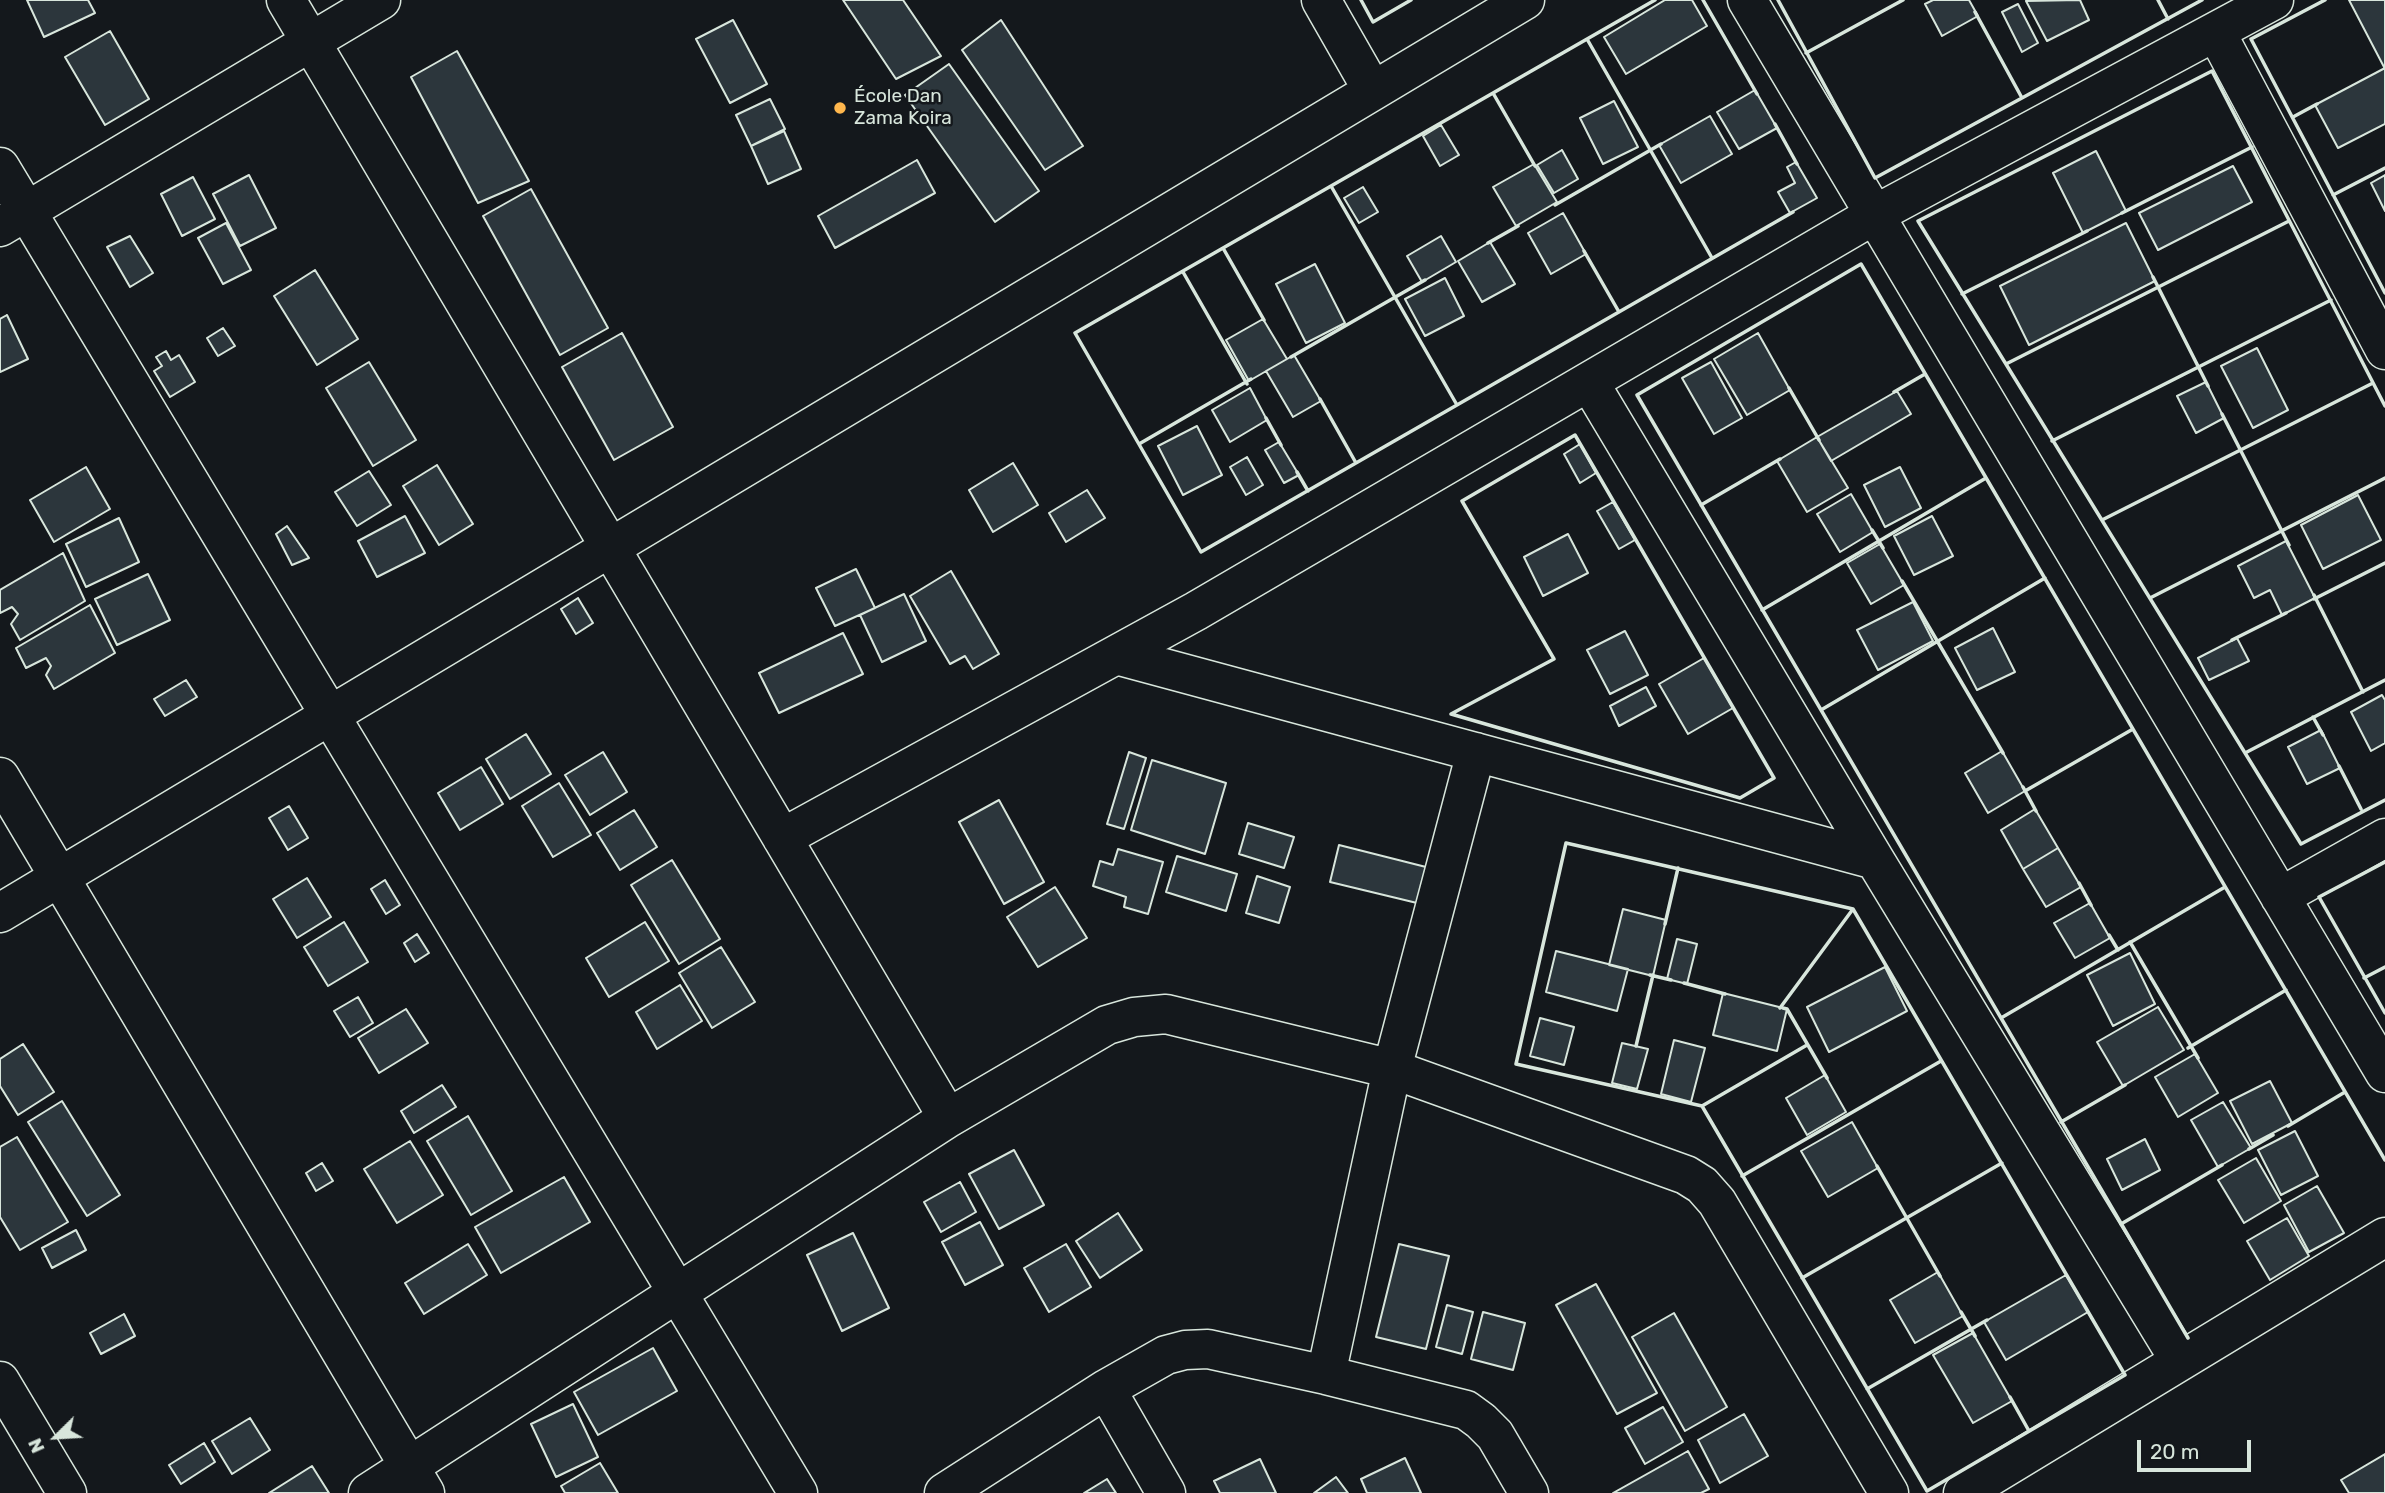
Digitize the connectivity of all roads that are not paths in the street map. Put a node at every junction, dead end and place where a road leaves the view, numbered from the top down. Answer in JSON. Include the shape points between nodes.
{"nodes":[{"id":1,"x":286,"y":0,"type":"edge"},
{"id":2,"x":381,"y":0,"type":"edge"},
{"id":3,"x":1321,"y":0,"type":"edge"},
{"id":4,"x":1525,"y":0,"type":"edge"},
{"id":5,"x":1746,"y":0,"type":"edge"},
{"id":6,"x":2274,"y":0,"type":"edge"},
{"id":7,"x":2216,"y":32,"type":"junction"},
{"id":8,"x":311,"y":41,"type":"junction"},
{"id":9,"x":1373,"y":91,"type":"junction"},
{"id":10,"x":0,"y":167,"type":"edge"},
{"id":11,"x":1874,"y":215,"type":"junction"},
{"id":12,"x":13,"y":219,"type":"edge"},
{"id":13,"x":2385,"y":350,"type":"edge"},
{"id":14,"x":1589,"y":382,"type":"junction"},
{"id":15,"x":610,"y":547,"type":"junction"},
{"id":16,"x":1116,"y":655,"type":"junction"},
{"id":17,"x":330,"y":715,"type":"junction"},
{"id":18,"x":1476,"y":752,"type":"junction"},
{"id":19,"x":0,"y":777,"type":"edge"},
{"id":20,"x":782,"y":838,"type":"junction"},
{"id":21,"x":2385,"y":838,"type":"edge"},
{"id":22,"x":1875,"y":860,"type":"junction"},
{"id":23,"x":59,"y":877,"type":"junction"},
{"id":24,"x":2280,"y":897,"type":"junction"},
{"id":25,"x":0,"y":913,"type":"edge"},
{"id":26,"x":1392,"y":1069,"type":"junction"},
{"id":27,"x":2385,"y":1073,"type":"edge"},
{"id":28,"x":948,"y":1118,"type":"junction"},
{"id":29,"x":2385,"y":1237,"type":"edge"},
{"id":30,"x":678,"y":1293,"type":"junction"},
{"id":31,"x":2180,"y":1361,"type":"junction"},
{"id":32,"x":1326,"y":1375,"type":"junction"},
{"id":33,"x":0,"y":1381,"type":"edge"},
{"id":34,"x":1106,"y":1389,"type":"junction"},
{"id":35,"x":417,"y":1480,"type":"edge"},
{"id":36,"x":67,"y":1493,"type":"edge"},
{"id":37,"x":368,"y":1493,"type":"edge"},
{"id":38,"x":798,"y":1493,"type":"edge"},
{"id":39,"x":944,"y":1493,"type":"edge"},
{"id":40,"x":1166,"y":1493,"type":"edge"},
{"id":41,"x":1529,"y":1493,"type":"edge"},
{"id":42,"x":1889,"y":1493,"type":"edge"},
{"id":43,"x":1963,"y":1493,"type":"edge"}],
"edges":[{"from":1,"to":8,"type":"street"},
{"from":2,"to":8,"type":"street"},
{"from":3,"to":9,"type":"street"},
{"from":4,"to":9,"type":"street"},
{"from":5,"to":11,"type":"street"},
{"from":6,"to":7,"type":"street"},
{"from":7,"to":11,"type":"street"},
{"from":7,"to":13,"type":"street"},
{"from":8,"to":12,"type":"street"},
{"from":8,"to":15,"type":"street"},
{"from":9,"to":15,"type":"street"},
{"from":10,"to":12,"type":"street"},
{"from":11,"to":14,"type":"street"},
{"from":11,"to":24,"type":"street"},
{"from":12,"to":17,"type":"street"},
{"from":14,"to":16,"type":"street"},
{"from":14,"to":22,"type":"street"},
{"from":15,"to":17,"type":"street"},
{"from":15,"to":20,"type":"street"},
{"from":16,"to":18,"type":"street"},
{"from":16,"to":20,"type":"street"},
{"from":17,"to":23,"type":"street"},
{"from":17,"to":30,"type":"street"},
{"from":18,"to":22,"type":"street"},
{"from":18,"to":26,"type":"street"},
{"from":19,"to":23,"type":"street"},
{"from":20,"to":28,"type":"street"},
{"from":21,"to":24,"type":"street"},
{"from":22,"to":31,"type":"street"},
{"from":23,"to":25,"type":"street"},
{"from":23,"to":35,"type":"street"},
{"from":24,"to":27,"type":"street"},
{"from":26,"to":28,"type":"street","via":[[1166,1014],[1135,1017],[1107,1025]]},
{"from":26,"to":32,"type":"street"},
{"from":26,"to":42,"type":"street","via":[[1686,1175],[1702,1185],[1717,1202]]},
{"from":28,"to":30,"type":"street"},
{"from":29,"to":31,"type":"street"},
{"from":30,"to":35,"type":"street"},
{"from":30,"to":38,"type":"street"},
{"from":31,"to":43,"type":"street"},
{"from":32,"to":34,"type":"street","via":[[1208,1349],[1185,1350],[1166,1355]]},
{"from":32,"to":41,"type":"street","via":[[1466,1410],[1495,1435]]},
{"from":33,"to":36,"type":"street"},
{"from":34,"to":39,"type":"street"},
{"from":34,"to":40,"type":"street"},
{"from":35,"to":37,"type":"street"}]}
